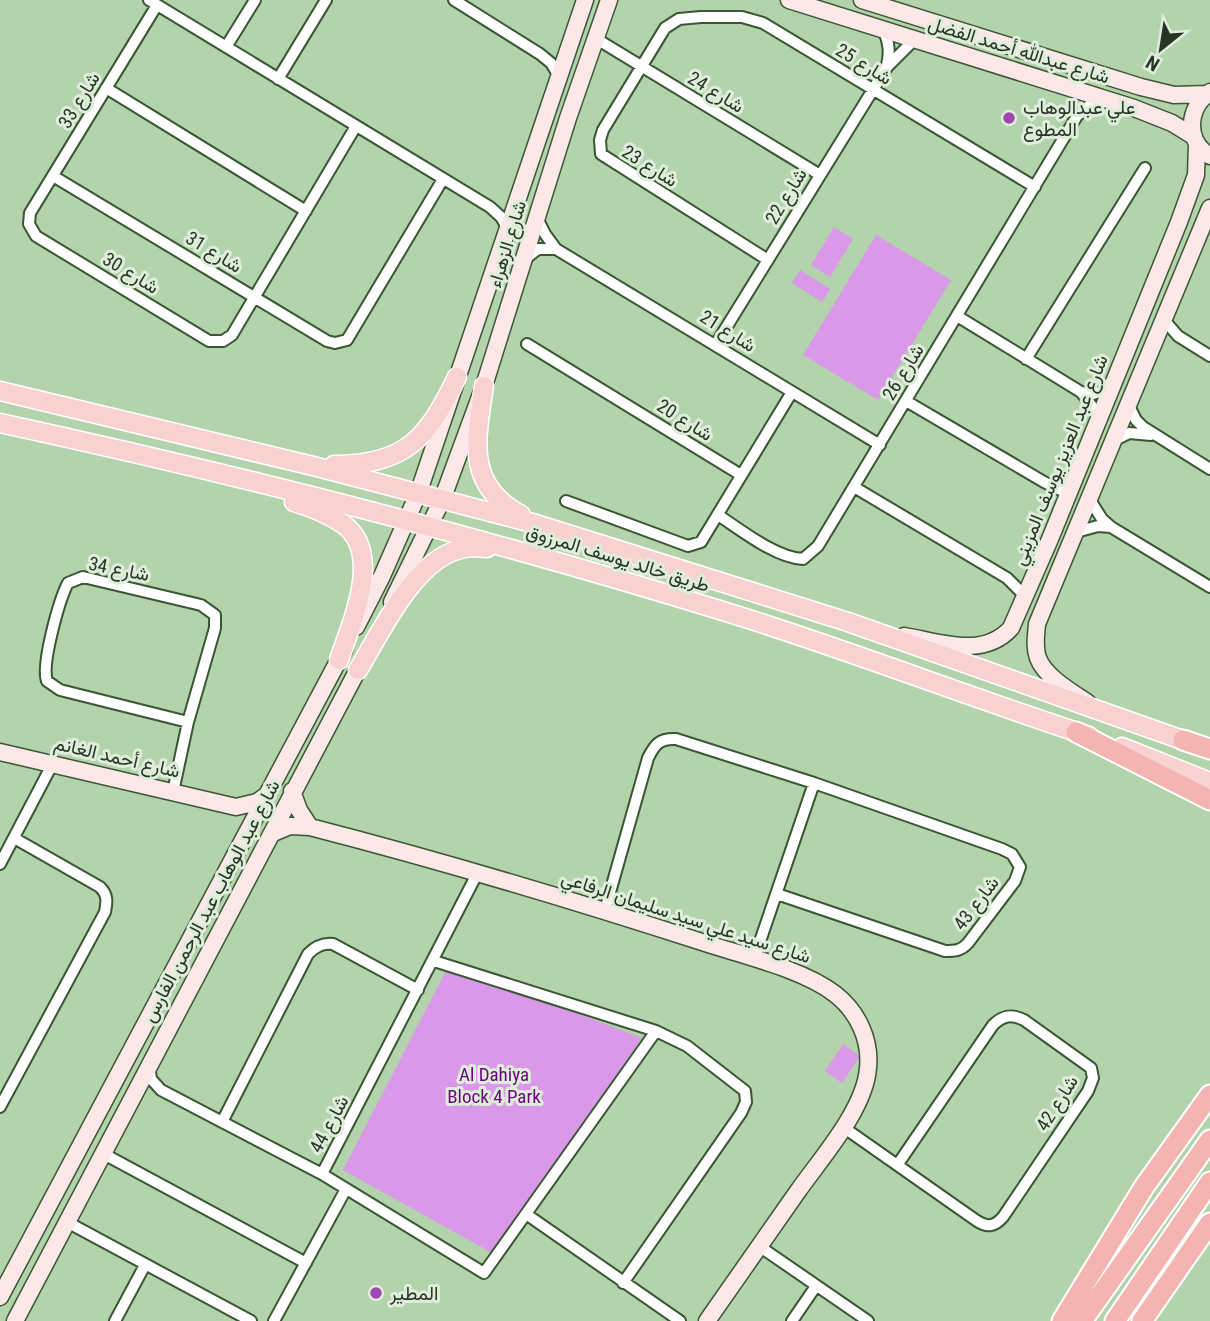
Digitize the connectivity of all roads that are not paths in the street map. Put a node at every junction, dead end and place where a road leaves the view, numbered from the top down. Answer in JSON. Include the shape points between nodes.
{"nodes":[{"id":1,"x":256,"y":0,"type":"edge"},
{"id":2,"x":326,"y":0,"type":"edge"},
{"id":3,"x":454,"y":0,"type":"edge"},
{"id":4,"x":585,"y":0,"type":"edge"},
{"id":5,"x":609,"y":0,"type":"edge"},
{"id":6,"x":789,"y":0,"type":"edge"},
{"id":7,"x":862,"y":0,"type":"edge"},
{"id":8,"x":153,"y":2,"type":"edge"},
{"id":9,"x":811,"y":4,"type":"edge"},
{"id":10,"x":665,"y":28,"type":"joint"},
{"id":11,"x":884,"y":31,"type":"junction"},
{"id":12,"x":595,"y":38,"type":"junction"},
{"id":13,"x":914,"y":40,"type":"junction"},
{"id":14,"x":226,"y":47,"type":"junction"},
{"id":15,"x":569,"y":47,"type":"junction"},
{"id":16,"x":540,"y":54,"type":"junction"},
{"id":17,"x":641,"y":67,"type":"junction"},
{"id":18,"x":887,"y":67,"type":"junction"},
{"id":19,"x":559,"y":76,"type":"junction"},
{"id":20,"x":278,"y":79,"type":"junction"},
{"id":21,"x":106,"y":88,"type":"junction"},
{"id":22,"x":1070,"y":88,"type":"junction"},
{"id":23,"x":873,"y":90,"type":"junction"},
{"id":24,"x":1164,"y":93,"type":"junction"},
{"id":25,"x":1208,"y":93,"type":"edge"},
{"id":26,"x":1099,"y":97,"type":"junction"},
{"id":27,"x":546,"y":113,"type":"junction"},
{"id":28,"x":1077,"y":116,"type":"junction"},
{"id":29,"x":1156,"y":116,"type":"junction"},
{"id":30,"x":568,"y":118,"type":"junction"},
{"id":31,"x":356,"y":126,"type":"junction"},
{"id":32,"x":1195,"y":140,"type":"junction"},
{"id":33,"x":537,"y":142,"type":"junction"},
{"id":34,"x":559,"y":149,"type":"junction"},
{"id":35,"x":1210,"y":156,"type":"edge"},
{"id":36,"x":1145,"y":168,"type":"dead end"},
{"id":37,"x":820,"y":175,"type":"junction"},
{"id":38,"x":52,"y":176,"type":"junction"},
{"id":39,"x":443,"y":179,"type":"junction"},
{"id":40,"x":1035,"y":187,"type":"junction"},
{"id":41,"x":518,"y":199,"type":"junction"},
{"id":42,"x":490,"y":207,"type":"junction"},
{"id":43,"x":1210,"y":208,"type":"edge"},
{"id":44,"x":306,"y":211,"type":"junction"},
{"id":45,"x":30,"y":213,"type":"joint"},
{"id":46,"x":537,"y":218,"type":"junction"},
{"id":47,"x":508,"y":230,"type":"junction"},
{"id":48,"x":1205,"y":235,"type":"edge"},
{"id":49,"x":556,"y":249,"type":"junction"},
{"id":50,"x":768,"y":260,"type":"junction"},
{"id":51,"x":523,"y":261,"type":"junction"},
{"id":52,"x":255,"y":296,"type":"junction"},
{"id":53,"x":957,"y":316,"type":"junction"},
{"id":54,"x":1165,"y":321,"type":"junction"},
{"id":55,"x":1178,"y":336,"type":"junction"},
{"id":56,"x":1158,"y":338,"type":"junction"},
{"id":57,"x":527,"y":344,"type":"dead end"},
{"id":58,"x":716,"y":344,"type":"junction"},
{"id":59,"x":1210,"y":356,"type":"edge"},
{"id":60,"x":1026,"y":359,"type":"junction"},
{"id":61,"x":457,"y":377,"type":"junction"},
{"id":62,"x":0,"y":378,"type":"edge"},
{"id":63,"x":484,"y":386,"type":"junction"},
{"id":64,"x":1112,"y":388,"type":"junction"},
{"id":65,"x":0,"y":391,"type":"edge"},
{"id":66,"x":792,"y":392,"type":"junction"},
{"id":67,"x":1081,"y":392,"type":"junction"},
{"id":68,"x":905,"y":401,"type":"junction"},
{"id":69,"x":61,"y":404,"type":"junction"},
{"id":70,"x":1129,"y":406,"type":"junction"},
{"id":71,"x":1099,"y":422,"type":"junction"},
{"id":72,"x":0,"y":423,"type":"edge"},
{"id":73,"x":1154,"y":435,"type":"junction"},
{"id":74,"x":1090,"y":443,"type":"junction"},
{"id":75,"x":880,"y":444,"type":"junction"},
{"id":76,"x":1114,"y":444,"type":"junction"},
{"id":77,"x":175,"y":461,"type":"junction"},
{"id":78,"x":313,"y":466,"type":"junction"},
{"id":79,"x":1080,"y":468,"type":"junction"},
{"id":80,"x":1210,"y":469,"type":"edge"},
{"id":81,"x":741,"y":475,"type":"junction"},
{"id":82,"x":1100,"y":476,"type":"junction"},
{"id":83,"x":854,"y":487,"type":"junction"},
{"id":84,"x":418,"y":494,"type":"junction"},
{"id":85,"x":1069,"y":494,"type":"junction"},
{"id":86,"x":442,"y":500,"type":"junction"},
{"id":87,"x":1090,"y":500,"type":"junction"},
{"id":88,"x":566,"y":501,"type":"dead end"},
{"id":89,"x":718,"y":515,"type":"junction"},
{"id":90,"x":408,"y":520,"type":"junction"},
{"id":91,"x":536,"y":524,"type":"junction"},
{"id":92,"x":430,"y":526,"type":"junction"},
{"id":93,"x":1111,"y":527,"type":"junction"},
{"id":94,"x":1050,"y":539,"type":"junction"},
{"id":95,"x":1073,"y":540,"type":"junction"},
{"id":96,"x":517,"y":550,"type":"junction"},
{"id":97,"x":1007,"y":578,"type":"junction"},
{"id":98,"x":1033,"y":580,"type":"junction"},
{"id":99,"x":1210,"y":587,"type":"edge"},
{"id":100,"x":1026,"y":597,"type":"junction"},
{"id":101,"x":848,"y":622,"type":"junction"},
{"id":102,"x":340,"y":660,"type":"junction"},
{"id":103,"x":358,"y":670,"type":"junction"},
{"id":104,"x":1096,"y":709,"type":"junction"},
{"id":105,"x":312,"y":712,"type":"junction"},
{"id":106,"x":188,"y":722,"type":"junction"},
{"id":107,"x":329,"y":722,"type":"junction"},
{"id":108,"x":301,"y":731,"type":"junction"},
{"id":109,"x":1076,"y":732,"type":"junction"},
{"id":110,"x":1183,"y":740,"type":"joint"},
{"id":111,"x":319,"y":741,"type":"junction"},
{"id":112,"x":1210,"y":750,"type":"edge"},
{"id":113,"x":0,"y":752,"type":"edge"},
{"id":114,"x":53,"y":763,"type":"junction"},
{"id":115,"x":1210,"y":782,"type":"edge"},
{"id":116,"x":814,"y":783,"type":"junction"},
{"id":117,"x":292,"y":791,"type":"junction"},
{"id":118,"x":173,"y":792,"type":"junction"},
{"id":119,"x":267,"y":795,"type":"junction"},
{"id":120,"x":1210,"y":800,"type":"edge"},
{"id":121,"x":224,"y":805,"type":"junction"},
{"id":122,"x":310,"y":827,"type":"junction"},
{"id":123,"x":271,"y":834,"type":"junction"},
{"id":124,"x":245,"y":837,"type":"junction"},
{"id":125,"x":14,"y":838,"type":"junction"},
{"id":126,"x":0,"y":864,"type":"edge"},
{"id":127,"x":477,"y":874,"type":"junction"},
{"id":128,"x":777,"y":894,"type":"junction"},
{"id":129,"x":605,"y":910,"type":"junction"},
{"id":130,"x":754,"y":959,"type":"junction"},
{"id":131,"x":434,"y":961,"type":"junction"},
{"id":132,"x":418,"y":990,"type":"junction"},
{"id":133,"x":656,"y":1031,"type":"junction"},
{"id":134,"x":149,"y":1064,"type":"junction"},
{"id":135,"x":161,"y":1090,"type":"junction"},
{"id":136,"x":134,"y":1093,"type":"junction"},
{"id":137,"x":1210,"y":1095,"type":"edge"},
{"id":138,"x":0,"y":1107,"type":"edge"},
{"id":139,"x":95,"y":1116,"type":"junction"},
{"id":140,"x":222,"y":1122,"type":"junction"},
{"id":141,"x":117,"y":1125,"type":"junction"},
{"id":142,"x":843,"y":1127,"type":"junction"},
{"id":143,"x":1210,"y":1140,"type":"edge"},
{"id":144,"x":82,"y":1142,"type":"junction"},
{"id":145,"x":102,"y":1153,"type":"junction"},
{"id":146,"x":898,"y":1164,"type":"junction"},
{"id":147,"x":321,"y":1174,"type":"junction"},
{"id":148,"x":1210,"y":1182,"type":"edge"},
{"id":149,"x":346,"y":1189,"type":"junction"},
{"id":150,"x":526,"y":1214,"type":"junction"},
{"id":151,"x":67,"y":1222,"type":"junction"},
{"id":152,"x":1210,"y":1223,"type":"edge"},
{"id":153,"x":760,"y":1246,"type":"junction"},
{"id":154,"x":306,"y":1263,"type":"junction"},
{"id":155,"x":145,"y":1265,"type":"junction"},
{"id":156,"x":623,"y":1283,"type":"junction"},
{"id":157,"x":816,"y":1286,"type":"junction"},
{"id":158,"x":0,"y":1297,"type":"edge"},
{"id":159,"x":246,"y":1320,"type":"edge"},
{"id":160,"x":15,"y":1321,"type":"edge"},
{"id":161,"x":115,"y":1321,"type":"edge"},
{"id":162,"x":274,"y":1321,"type":"edge"},
{"id":163,"x":680,"y":1321,"type":"edge"},
{"id":164,"x":707,"y":1321,"type":"edge"},
{"id":165,"x":792,"y":1321,"type":"edge"},
{"id":166,"x":868,"y":1321,"type":"edge"},
{"id":167,"x":1062,"y":1321,"type":"edge"},
{"id":168,"x":1082,"y":1321,"type":"edge"},
{"id":169,"x":1115,"y":1321,"type":"edge"},
{"id":170,"x":1142,"y":1321,"type":"edge"}],
"edges":[{"from":1,"to":14,"type":"street"},
{"from":2,"to":20,"type":"street"},
{"from":3,"to":16,"type":"street"},
{"from":4,"to":15,"type":"street","name":"شارع الزهراء"},
{"from":5,"to":12,"type":"street","name":"شارع الزهراء"},
{"from":6,"to":9,"type":"street","name":"شارع عبدالله أحمد الفضل"},
{"from":7,"to":24,"type":"street","name":"شارع عبدالله أحمد الفضل"},
{"from":8,"to":14,"type":"street"},
{"from":8,"to":21,"type":"street","name":"شارع 33"},
{"from":9,"to":11,"type":"street","name":"شارع عبدالله أحمد الفضل"},
{"from":10,"to":17,"type":"street","name":"شارع 23"},
{"from":10,"to":23,"type":"street","name":"شارع 25","via":[[680,19],[701,16],[742,17],[763,23]]},
{"from":11,"to":13,"type":"street","name":"شارع عبدالله أحمد الفضل"},
{"from":11,"to":18,"type":"street","via":[[890,55]]},
{"from":12,"to":17,"type":"street","name":"شارع 24"},
{"from":12,"to":30,"type":"street","name":"شارع الزهراء"},
{"from":13,"to":18,"type":"street","name":"شارع 22"},
{"from":13,"to":22,"type":"street","name":"شارع عبدالله أحمد الفضل"},
{"from":14,"to":20,"type":"street"},
{"from":15,"to":16,"type":"street","via":[[555,54]]},
{"from":15,"to":19,"type":"street","name":"شارع الزهراء"},
{"from":16,"to":19,"type":"street"},
{"from":17,"to":37,"type":"street","name":"شارع 24"},
{"from":17,"to":50,"type":"street","name":"شارع 23","via":[[603,130],[601,154]]},
{"from":18,"to":23,"type":"street","name":"شارع 22"},
{"from":19,"to":27,"type":"street","name":"شارع الزهراء"},
{"from":20,"to":31,"type":"street"},
{"from":21,"to":38,"type":"street","name":"شارع 33"},
{"from":21,"to":44,"type":"street"},
{"from":22,"to":26,"type":"street","name":"شارع عبدالله أحمد الفضل"},
{"from":22,"to":28,"type":"street"},
{"from":23,"to":37,"type":"street","name":"شارع 22"},
{"from":23,"to":40,"type":"street","name":"شارع 25"},
{"from":24,"to":25,"type":"street","name":"شارع عبدالله أحمد الفضل"},
{"from":24,"to":29,"type":"street","via":[[1168,107]]},
{"from":25,"to":32,"type":"street","name":"شارع عبد العزيز يوسف المزيني","via":[[1195,109],[1191,127]]},
{"from":26,"to":28,"type":"street","name":"شارع 26"},
{"from":26,"to":29,"type":"street","name":"شارع عبدالله أحمد الفضل"},
{"from":27,"to":30,"type":"street","via":[[556,124]]},
{"from":27,"to":33,"type":"street","name":"شارع الزهراء"},
{"from":28,"to":40,"type":"street","name":"شارع 26"},
{"from":29,"to":32,"type":"street","name":"شارع عبدالله أحمد الفضل"},
{"from":30,"to":34,"type":"street","name":"شارع الزهراء"},
{"from":31,"to":39,"type":"street"},
{"from":31,"to":44,"type":"street"},
{"from":32,"to":35,"type":"street","name":"شارع عبدالله أحمد الفضل"},
{"from":32,"to":64,"type":"street","name":"شارع عبد العزيز يوسف المزيني","via":[[1192,188]]},
{"from":33,"to":34,"type":"street","via":[[550,138]]},
{"from":33,"to":41,"type":"street","name":"شارع الزهراء"},
{"from":34,"to":46,"type":"street","name":"شارع الزهراء"},
{"from":36,"to":60,"type":"street"},
{"from":37,"to":50,"type":"street","name":"شارع 22"},
{"from":38,"to":45,"type":"street","name":"شارع 33"},
{"from":38,"to":52,"type":"street","name":"شارع 31"},
{"from":39,"to":42,"type":"street"},
{"from":39,"to":52,"type":"street","name":"شارع 31","via":[[347,340],[327,341]]},
{"from":40,"to":53,"type":"street","name":"شارع 26"},
{"from":41,"to":42,"type":"street"},
{"from":41,"to":47,"type":"street","name":"شارع الزهراء"},
{"from":42,"to":47,"type":"street"},
{"from":43,"to":48,"type":"street"},
{"from":44,"to":52,"type":"street"},
{"from":45,"to":52,"type":"street","name":"شارع 30","via":[[29,224],[36,236],[209,341],[223,341],[232,335]]},
{"from":46,"to":49,"type":"street","name":"شارع 21"},
{"from":46,"to":51,"type":"street","name":"شارع الزهراء"},
{"from":47,"to":61,"type":"street","name":"شارع الزهراء"},
{"from":48,"to":54,"type":"street"},
{"from":49,"to":51,"type":"street","via":[[538,249]]},
{"from":49,"to":58,"type":"street","name":"شارع 21"},
{"from":50,"to":58,"type":"street","name":"شارع 22"},
{"from":51,"to":63,"type":"street","name":"شارع الزهراء"},
{"from":53,"to":60,"type":"street"},
{"from":53,"to":68,"type":"street","name":"شارع 26"},
{"from":54,"to":55,"type":"street"},
{"from":54,"to":56,"type":"street"},
{"from":55,"to":56,"type":"street"},
{"from":55,"to":59,"type":"street"},
{"from":56,"to":70,"type":"street"},
{"from":57,"to":81,"type":"street","name":"شارع 20"},
{"from":58,"to":66,"type":"street","name":"شارع 21"},
{"from":60,"to":67,"type":"street"},
{"from":61,"to":78,"type":"main road","via":[[422,438],[391,457],[357,465]]},
{"from":61,"to":84,"type":"street","name":"شارع الزهراء"},
{"from":62,"to":69,"type":"main road","via":[[13,388]]},
{"from":63,"to":86,"type":"street","name":"شارع الزهراء"},
{"from":63,"to":91,"type":"main road","via":[[478,461],[483,480],[506,507]]},
{"from":64,"to":67,"type":"street","via":[[1093,394]]},
{"from":64,"to":71,"type":"street","name":"شارع عبد العزيز يوسف المزيني"},
{"from":65,"to":69,"type":"main road","name":"طريق خالد يوسف المرزوق"},
{"from":66,"to":75,"type":"street","name":"شارع 21"},
{"from":66,"to":81,"type":"street"},
{"from":67,"to":71,"type":"street"},
{"from":68,"to":75,"type":"street","name":"شارع 26"},
{"from":68,"to":85,"type":"street"},
{"from":69,"to":78,"type":"main road","name":"طريق خالد يوسف المرزوق"},
{"from":70,"to":73,"type":"street"},
{"from":70,"to":76,"type":"street"},
{"from":71,"to":74,"type":"street","name":"شارع عبد العزيز يوسف المزيني"},
{"from":72,"to":77,"type":"main road","name":"طريق خالد يوسف المرزوق"},
{"from":73,"to":76,"type":"street","via":[[1129,433]]},
{"from":73,"to":80,"type":"street"},
{"from":74,"to":76,"type":"street","via":[[1099,453],[1108,452]]},
{"from":74,"to":79,"type":"street","name":"شارع عبد العزيز يوسف المزيني"},
{"from":75,"to":83,"type":"street","name":"شارع 26"},
{"from":76,"to":82,"type":"street"},
{"from":77,"to":90,"type":"main road","name":"طريق خالد يوسف المرزوق"},
{"from":77,"to":102,"type":"main road","via":[[316,509],[345,525],[359,544],[363,586]]},
{"from":78,"to":84,"type":"main road","name":"طريق خالد يوسف المرزوق"},
{"from":79,"to":82,"type":"street","via":[[1092,466]]},
{"from":79,"to":85,"type":"street","name":"شارع عبد العزيز يوسف المزيني"},
{"from":81,"to":89,"type":"street"},
{"from":82,"to":87,"type":"street"},
{"from":83,"to":89,"type":"street","name":"شارع 26","via":[[818,546],[803,559],[782,555]]},
{"from":83,"to":97,"type":"street"},
{"from":84,"to":86,"type":"main road","name":"طريق خالد يوسف المرزوق"},
{"from":84,"to":90,"type":"street","name":"شارع عبد الوهاب عبد الرحمن الفارس"},
{"from":85,"to":94,"type":"street","name":"شارع عبد العزيز يوسف المزيني"},
{"from":86,"to":91,"type":"main road","name":"طريق خالد يوسف المرزوق"},
{"from":86,"to":92,"type":"street","name":"شارع عبد الوهاب عبد الرحمن الفارس"},
{"from":87,"to":93,"type":"street"},
{"from":87,"to":95,"type":"street"},
{"from":88,"to":89,"type":"street","via":[[688,546],[701,542]]},
{"from":90,"to":92,"type":"main road","name":"طريق خالد يوسف المرزوق"},
{"from":90,"to":102,"type":"street","name":"شارع عبد الوهاب عبد الرحمن الفارس"},
{"from":91,"to":101,"type":"main road","name":"طريق خالد يوسف المرزوق"},
{"from":92,"to":96,"type":"main road","name":"طريق خالد يوسف المرزوق"},
{"from":92,"to":103,"type":"street","name":"شارع عبد الوهاب عبد الرحمن الفارس"},
{"from":93,"to":95,"type":"street","via":[[1098,526]]},
{"from":93,"to":99,"type":"street"},
{"from":94,"to":95,"type":"street","via":[[1059,552]]},
{"from":94,"to":98,"type":"street","name":"شارع عبد العزيز يوسف المزيني"},
{"from":95,"to":104,"type":"street","via":[[1037,625],[1035,644],[1043,667]]},
{"from":96,"to":103,"type":"main road","via":[[465,548],[436,560],[415,578]]},
{"from":96,"to":109,"type":"main road","name":"طريق خالد يوسف المرزوق","via":[[753,621]]},
{"from":97,"to":98,"type":"street"},
{"from":97,"to":100,"type":"street"},
{"from":98,"to":100,"type":"street","name":"شارع عبد العزيز يوسف المزيني"},
{"from":100,"to":101,"type":"street","name":"شارع عبد العزيز يوسف المزيني","via":[[1011,628],[988,645],[967,647]]},
{"from":101,"to":104,"type":"main road","name":"طريق خالد يوسف المرزوق"},
{"from":102,"to":105,"type":"street","name":"شارع عبد الوهاب عبد الرحمن الفارس"},
{"from":103,"to":107,"type":"street","name":"شارع عبد الوهاب عبد الرحمن الفارس"},
{"from":104,"to":110,"type":"main road","name":"طريق خالد يوسف المرزوق"},
{"from":105,"to":107,"type":"street","via":[[316,720]]},
{"from":105,"to":108,"type":"street","name":"شارع عبد الوهاب عبد الرحمن الفارس"},
{"from":106,"to":106,"type":"street","name":"شارع 34","via":[[60,690],[47,681],[44,666],[68,583],[83,577],[201,605],[215,615]]},
{"from":106,"to":118,"type":"street","name":"شارع 34"},
{"from":107,"to":111,"type":"street","name":"شارع عبد الوهاب عبد الرحمن الفارس"},
{"from":108,"to":111,"type":"street","via":[[314,733]]},
{"from":108,"to":119,"type":"street","name":"شارع عبد الوهاب عبد الرحمن الفارس"},
{"from":109,"to":115,"type":"main road","name":"طريق خالد يوسف المرزوق"},
{"from":109,"to":120,"type":"highway"},
{"from":110,"to":112,"type":"highway"},
{"from":111,"to":117,"type":"street","name":"شارع عبد الوهاب عبد الرحمن الفارس"},
{"from":113,"to":114,"type":"street","name":"شارع أحمد الغانم"},
{"from":114,"to":118,"type":"street","name":"شارع أحمد الغانم"},
{"from":114,"to":125,"type":"street"},
{"from":116,"to":128,"type":"street"},
{"from":116,"to":128,"type":"street","name":"شارع 43","via":[[1002,849],[1017,859],[1019,873],[968,943],[953,951]]},
{"from":116,"to":129,"type":"street","name":"شارع 43","via":[[676,739],[659,742],[649,758]]},
{"from":117,"to":122,"type":"street"},
{"from":117,"to":123,"type":"street","name":"شارع عبد الوهاب عبد الرحمن الفارس"},
{"from":118,"to":121,"type":"street","name":"شارع أحمد الغانم"},
{"from":119,"to":121,"type":"street","name":"شارع أحمد الغانم","via":[[247,806]]},
{"from":119,"to":124,"type":"street","name":"شارع عبد الوهاب عبد الرحمن الفارس"},
{"from":121,"to":124,"type":"street","via":[[234,813]]},
{"from":122,"to":123,"type":"street","name":"شارع سيد علي سيد سليمان الرفاعي","via":[[290,826]]},
{"from":122,"to":127,"type":"street","name":"شارع سيد علي سيد سليمان الرفاعي"},
{"from":123,"to":134,"type":"street","name":"شارع عبد الوهاب عبد الرحمن الفارس"},
{"from":124,"to":139,"type":"street","name":"شارع عبد الوهاب عبد الرحمن الفارس"},
{"from":125,"to":126,"type":"street"},
{"from":125,"to":138,"type":"street","via":[[100,887],[107,903]]},
{"from":127,"to":129,"type":"street","name":"شارع سيد علي سيد سليمان الرفاعي"},
{"from":127,"to":131,"type":"street","name":"شارع 44"},
{"from":128,"to":130,"type":"street"},
{"from":129,"to":130,"type":"street","name":"شارع سيد علي سيد سليمان الرفاعي"},
{"from":130,"to":142,"type":"street","name":"شارع سيد علي سيد سليمان الرفاعي","via":[[833,992],[857,1017],[866,1042],[868,1068],[865,1085]]},
{"from":131,"to":132,"type":"street","name":"شارع 44"},
{"from":131,"to":133,"type":"street"},
{"from":132,"to":140,"type":"street","via":[[333,944],[313,949]]},
{"from":132,"to":147,"type":"street","name":"شارع 44"},
{"from":133,"to":150,"type":"street"},
{"from":133,"to":156,"type":"street","via":[[687,1046],[741,1086],[747,1097],[741,1113]]},
{"from":134,"to":135,"type":"street","via":[[151,1079]]},
{"from":134,"to":136,"type":"street","name":"شارع عبد الوهاب عبد الرحمن الفارس"},
{"from":135,"to":136,"type":"street","via":[[147,1088]]},
{"from":135,"to":140,"type":"street","name":"شارع 44"},
{"from":136,"to":141,"type":"street","name":"شارع عبد الوهاب عبد الرحمن الفارس"},
{"from":137,"to":167,"type":"highway","via":[[1144,1187]]},
{"from":139,"to":141,"type":"street","via":[[100,1128],[109,1130]]},
{"from":139,"to":144,"type":"street","name":"شارع عبد الوهاب عبد الرحمن الفارس"},
{"from":140,"to":147,"type":"street","name":"شارع 44"},
{"from":141,"to":145,"type":"street","name":"شارع عبد الوهاب عبد الرحمن الفارس"},
{"from":142,"to":146,"type":"street","name":"شارع 42"},
{"from":142,"to":153,"type":"street","name":"شارع سيد علي سيد سليمان الرفاعي"},
{"from":143,"to":168,"type":"highway"},
{"from":144,"to":145,"type":"street","via":[[98,1142]]},
{"from":144,"to":158,"type":"street","name":"شارع عبد الوهاب عبد الرحمن الفارس"},
{"from":145,"to":151,"type":"street","name":"شارع عبد الوهاب عبد الرحمن الفارس"},
{"from":145,"to":154,"type":"street"},
{"from":146,"to":146,"type":"street","name":"شارع 42","via":[[983,1225],[994,1225],[1088,1091],[1091,1068],[1024,1020],[1003,1017]]},
{"from":147,"to":149,"type":"street"},
{"from":148,"to":169,"type":"highway"},
{"from":149,"to":150,"type":"street","via":[[484,1273]]},
{"from":149,"to":154,"type":"street"},
{"from":150,"to":156,"type":"street"},
{"from":151,"to":155,"type":"street"},
{"from":151,"to":160,"type":"street","name":"شارع عبد الوهاب عبد الرحمن الفارس"},
{"from":152,"to":170,"type":"highway"},
{"from":153,"to":157,"type":"street"},
{"from":153,"to":164,"type":"street","name":"شارع سيد علي سيد سليمان الرفاعي"},
{"from":154,"to":162,"type":"street"},
{"from":155,"to":159,"type":"street"},
{"from":155,"to":161,"type":"street"},
{"from":156,"to":163,"type":"street"},
{"from":157,"to":165,"type":"street"},
{"from":157,"to":166,"type":"street"}]}
